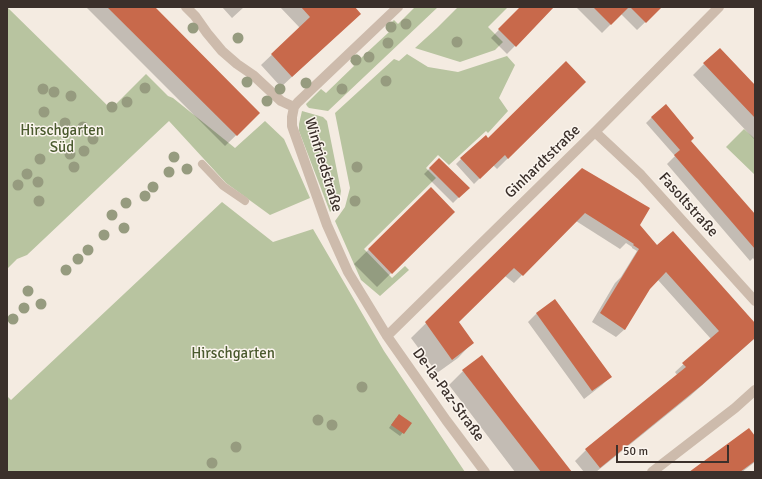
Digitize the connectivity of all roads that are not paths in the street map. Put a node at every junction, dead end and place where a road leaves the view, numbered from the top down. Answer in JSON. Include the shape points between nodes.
{"nodes":[{"id":1,"x":186,"y":7,"type":"edge"},
{"id":2,"x":398,"y":7,"type":"edge"},
{"id":3,"x":719,"y":7,"type":"edge"},
{"id":4,"x":294,"y":107,"type":"junction"},
{"id":5,"x":595,"y":132,"type":"junction"},
{"id":6,"x":202,"y":164,"type":"dead end"},
{"id":7,"x":245,"y":201,"type":"dead end"},
{"id":8,"x":755,"y":301,"type":"edge"},
{"id":9,"x":387,"y":336,"type":"junction"},
{"id":10,"x":755,"y":390,"type":"edge"},
{"id":11,"x":485,"y":472,"type":"edge"},
{"id":12,"x":652,"y":472,"type":"edge"}],
"edges":[{"from":1,"to":4,"type":"street","via":[[222,51],[253,75],[280,101]]},
{"from":2,"to":4,"type":"street","name":"Winfriedstraße"},
{"from":3,"to":5,"type":"street","name":"Ginhardtstraße"},
{"from":4,"to":9,"type":"street","name":"Winfriedstraße","via":[[292,126],[327,225],[348,272]]},
{"from":5,"to":8,"type":"street","name":"Fasoltstraße","via":[[641,176]]},
{"from":5,"to":9,"type":"street","name":"Ginhardtstraße"},
{"from":6,"to":7,"type":"lane","via":[[223,186]]},
{"from":9,"to":11,"type":"street","name":"De-la-Paz-Straße"},
{"from":10,"to":12,"type":"street"}]}
